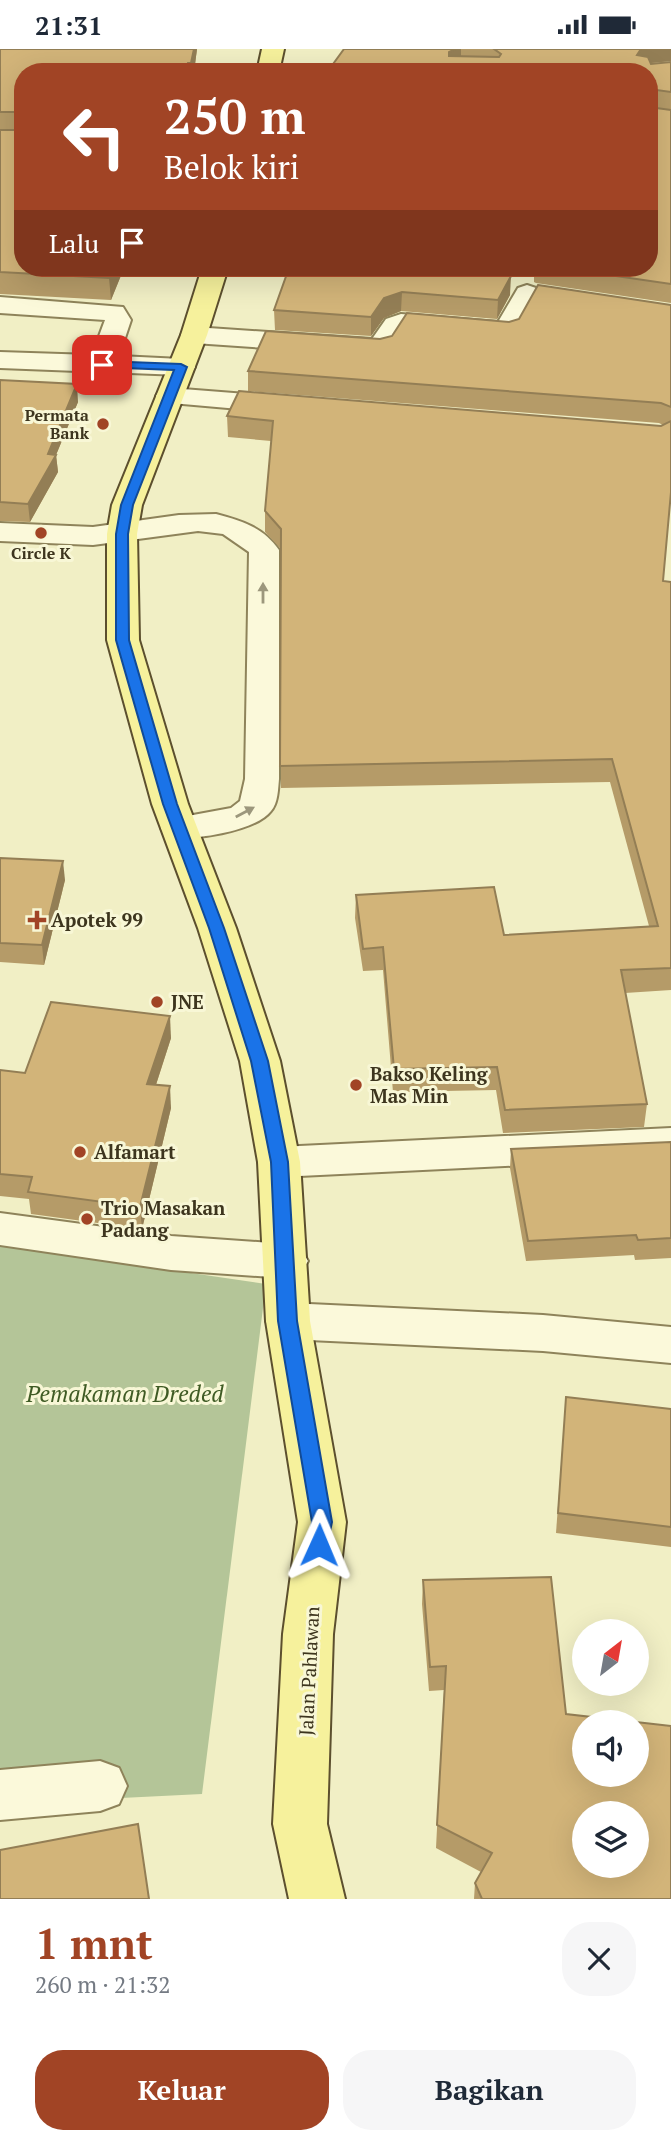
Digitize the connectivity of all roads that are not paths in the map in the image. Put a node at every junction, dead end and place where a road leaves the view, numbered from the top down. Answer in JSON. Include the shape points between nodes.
{"nodes":[{"id":1,"x":212,"y":277,"type":"edge"},
{"id":2,"x":527,"y":280,"type":"edge"},
{"id":3,"x":555,"y":297,"type":"edge"},
{"id":4,"x":0,"y":305,"type":"edge"},
{"id":5,"x":194,"y":335,"type":"junction"},
{"id":6,"x":0,"y":360,"type":"edge"},
{"id":7,"x":102,"y":365,"type":"junction"},
{"id":8,"x":175,"y":382,"type":"junction"},
{"id":9,"x":317,"y":408,"type":"edge"},
{"id":10,"x":0,"y":532,"type":"edge"},
{"id":11,"x":122,"y":534,"type":"junction"},
{"id":12,"x":179,"y":828,"type":"junction"},
{"id":13,"x":671,"y":1143,"type":"edge"},
{"id":14,"x":279,"y":1162,"type":"junction"},
{"id":15,"x":0,"y":1229,"type":"edge"},
{"id":16,"x":286,"y":1261,"type":"junction"},
{"id":17,"x":288,"y":1321,"type":"junction"},
{"id":18,"x":671,"y":1345,"type":"edge"},
{"id":19,"x":100,"y":1786,"type":"dead end"},
{"id":20,"x":0,"y":1795,"type":"edge"},
{"id":21,"x":317,"y":1899,"type":"edge"}],
"edges":[{"from":1,"to":5,"type":"main road","name":"Jalan Pahlawan"},
{"from":2,"to":3,"type":"street"},
{"from":2,"to":5,"type":"street","via":[[507,331],[401,322],[382,346],[374,348]]},
{"from":4,"to":7,"type":"street","via":[[114,313],[118,320]]},
{"from":5,"to":8,"type":"main road","name":"Jalan Pahlawan"},
{"from":6,"to":7,"type":"street"},
{"from":7,"to":8,"type":"street"},
{"from":8,"to":9,"type":"street"},
{"from":8,"to":11,"type":"main road","name":"Jalan Pahlawan","via":[[127,505]]},
{"from":10,"to":11,"type":"street"},
{"from":11,"to":12,"type":"main road","name":"Jalan Pahlawan","via":[[123,640]]},
{"from":12,"to":11,"type":"street","one_way":true,"via":[[242,817],[257,806],[262,779],[264,550],[251,535],[228,526],[187,521]]},
{"from":12,"to":14,"type":"main road","name":"Jalan Pahlawan","via":[[260,1061]]},
{"from":13,"to":14,"type":"street"},
{"from":14,"to":16,"type":"main road","name":"Jalan Pahlawan"},
{"from":15,"to":16,"type":"street","via":[[171,1253]]},
{"from":16,"to":17,"type":"main road","name":"Jalan Pahlawan"},
{"from":17,"to":18,"type":"street","via":[[543,1333]]},
{"from":17,"to":21,"type":"main road","name":"Jalan Pahlawan","via":[[322,1522],[309,1634],[300,1824]]},
{"from":19,"to":20,"type":"street"}]}
